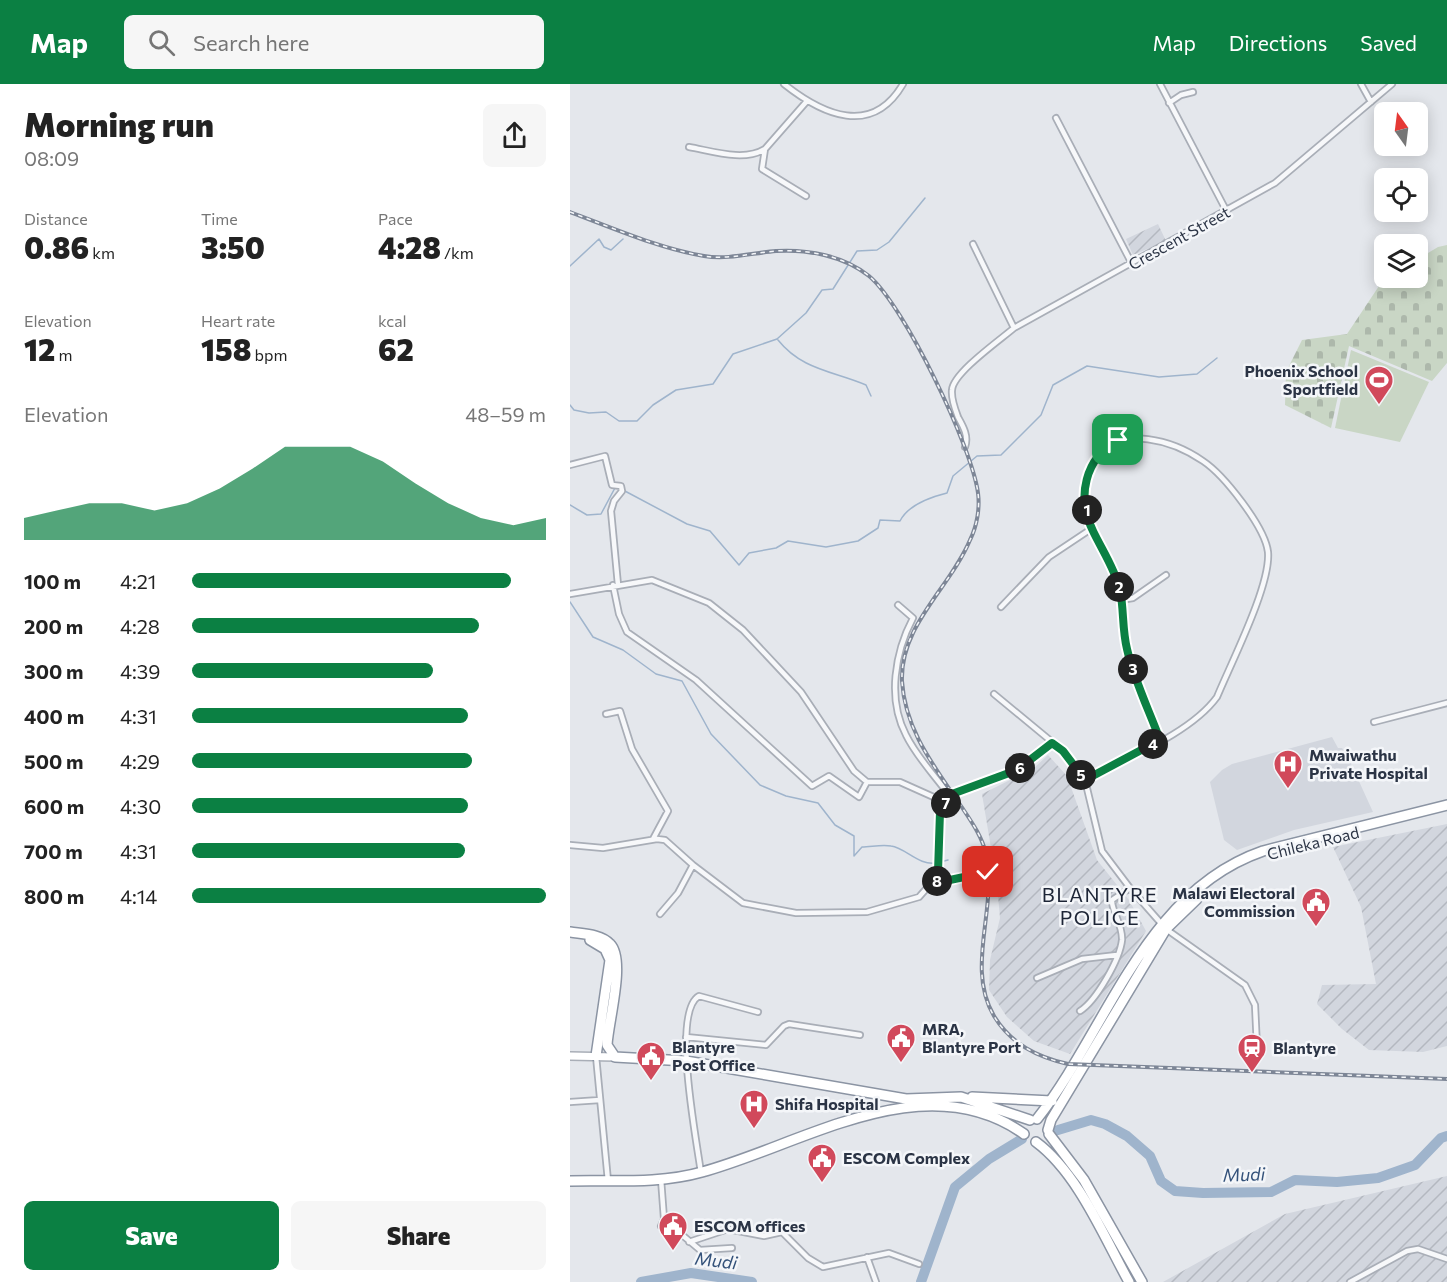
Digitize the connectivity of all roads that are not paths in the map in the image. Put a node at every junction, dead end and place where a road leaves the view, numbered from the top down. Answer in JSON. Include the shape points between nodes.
{"nodes":[{"id":1,"x":784,"y":84,"type":"edge"},
{"id":2,"x":903,"y":84,"type":"edge"},
{"id":3,"x":1160,"y":84,"type":"edge"},
{"id":4,"x":1361,"y":84,"type":"edge"},
{"id":5,"x":1392,"y":84,"type":"edge"},
{"id":6,"x":1193,"y":92,"type":"dead end"},
{"id":7,"x":807,"y":101,"type":"junction"},
{"id":8,"x":1371,"y":102,"type":"junction"},
{"id":9,"x":1169,"y":103,"type":"junction"},
{"id":10,"x":1056,"y":118,"type":"dead end"},
{"id":11,"x":689,"y":147,"type":"dead end"},
{"id":12,"x":765,"y":149,"type":"junction"},
{"id":13,"x":806,"y":196,"type":"dead end"},
{"id":14,"x":1227,"y":212,"type":"junction"},
{"id":15,"x":973,"y":244,"type":"dead end"},
{"id":16,"x":1132,"y":264,"type":"junction"},
{"id":17,"x":1014,"y":328,"type":"junction"},
{"id":18,"x":965,"y":447,"type":"dead end"},
{"id":19,"x":570,"y":465,"type":"edge"},
{"id":20,"x":1091,"y":529,"type":"junction"},
{"id":21,"x":1166,"y":575,"type":"dead end"},
{"id":22,"x":615,"y":585,"type":"junction"},
{"id":23,"x":570,"y":594,"type":"edge"},
{"id":24,"x":1121,"y":600,"type":"junction"},
{"id":25,"x":898,"y":605,"type":"dead end"},
{"id":26,"x":1001,"y":607,"type":"dead end"},
{"id":27,"x":994,"y":694,"type":"dead end"},
{"id":28,"x":1447,"y":703,"type":"edge"},
{"id":29,"x":606,"y":714,"type":"dead end"},
{"id":30,"x":1374,"y":722,"type":"dead end"},
{"id":31,"x":1160,"y":740,"type":"junction"},
{"id":32,"x":1052,"y":743,"type":"junction"},
{"id":33,"x":1085,"y":780,"type":"junction"},
{"id":34,"x":867,"y":782,"type":"junction"},
{"id":35,"x":951,"y":794,"type":"junction"},
{"id":36,"x":1447,"y":805,"type":"edge"},
{"id":37,"x":1447,"y":810,"type":"edge"},
{"id":38,"x":653,"y":839,"type":"junction"},
{"id":39,"x":570,"y":845,"type":"edge"},
{"id":40,"x":693,"y":865,"type":"junction"},
{"id":41,"x":988,"y":872,"type":"dead end"},
{"id":42,"x":934,"y":880,"type":"junction"},
{"id":43,"x":1130,"y":888,"type":"junction"},
{"id":44,"x":660,"y":914,"type":"dead end"},
{"id":45,"x":1164,"y":926,"type":"junction"},
{"id":46,"x":570,"y":934,"type":"edge"},
{"id":47,"x":1117,"y":955,"type":"junction"},
{"id":48,"x":1037,"y":978,"type":"dead end"},
{"id":49,"x":1080,"y":1011,"type":"dead end"},
{"id":50,"x":758,"y":1012,"type":"dead end"},
{"id":51,"x":860,"y":1035,"type":"dead end"},
{"id":52,"x":686,"y":1037,"type":"junction"},
{"id":53,"x":1257,"y":1047,"type":"dead end"},
{"id":54,"x":570,"y":1056,"type":"edge"},
{"id":55,"x":596,"y":1056,"type":"junction"},
{"id":56,"x":615,"y":1057,"type":"junction"},
{"id":57,"x":686,"y":1061,"type":"junction"},
{"id":58,"x":961,"y":1097,"type":"junction"},
{"id":59,"x":600,"y":1100,"type":"junction"},
{"id":60,"x":1052,"y":1101,"type":"junction"},
{"id":61,"x":570,"y":1102,"type":"edge"},
{"id":62,"x":1034,"y":1119,"type":"junction"},
{"id":63,"x":1049,"y":1132,"type":"junction"},
{"id":64,"x":1024,"y":1134,"type":"junction"},
{"id":65,"x":1036,"y":1142,"type":"junction"},
{"id":66,"x":701,"y":1173,"type":"junction"},
{"id":67,"x":661,"y":1179,"type":"junction"},
{"id":68,"x":608,"y":1180,"type":"junction"},
{"id":69,"x":570,"y":1181,"type":"edge"},
{"id":70,"x":689,"y":1242,"type":"junction"},
{"id":71,"x":732,"y":1248,"type":"dead end"},
{"id":72,"x":867,"y":1257,"type":"junction"},
{"id":73,"x":1447,"y":1259,"type":"edge"},
{"id":74,"x":919,"y":1264,"type":"dead end"},
{"id":75,"x":876,"y":1282,"type":"edge"},
{"id":76,"x":1130,"y":1282,"type":"edge"},
{"id":77,"x":1142,"y":1282,"type":"edge"},
{"id":78,"x":1350,"y":1282,"type":"edge"}],
"edges":[{"from":1,"to":7,"type":"street"},
{"from":2,"to":7,"type":"street","via":[[888,106],[871,114],[840,114]]},
{"from":3,"to":9,"type":"street"},
{"from":4,"to":8,"type":"street"},
{"from":5,"to":8,"type":"street","name":"Crescent Street"},
{"from":6,"to":9,"type":"street"},
{"from":7,"to":12,"type":"street"},
{"from":8,"to":14,"type":"street","name":"Crescent Street","via":[[1275,183]]},
{"from":9,"to":14,"type":"street"},
{"from":10,"to":16,"type":"street"},
{"from":11,"to":12,"type":"street","via":[[749,155]]},
{"from":12,"to":13,"type":"street","via":[[762,169]]},
{"from":14,"to":16,"type":"street","name":"Crescent Street"},
{"from":15,"to":17,"type":"street"},
{"from":16,"to":17,"type":"street","name":"Crescent Street"},
{"from":17,"to":18,"type":"street","name":"Crescent Street","via":[[956,379],[952,388],[953,403],[968,442]]},
{"from":19,"to":22,"type":"street","via":[[605,456],[612,486],[621,486],[611,511]]},
{"from":20,"to":24,"type":"street","via":[[1116,578]]},
{"from":20,"to":26,"type":"street","via":[[1054,552]]},
{"from":20,"to":31,"type":"street","via":[[1084,490],[1089,468],[1104,447],[1131,437],[1169,445],[1204,462],[1246,509],[1265,538],[1268,567],[1264,583],[1217,697],[1193,721]]},
{"from":21,"to":24,"type":"street","via":[[1133,598]]},
{"from":22,"to":23,"type":"street"},
{"from":22,"to":34,"type":"street","via":[[642,580],[662,582],[725,614],[801,692],[854,771]]},
{"from":22,"to":34,"type":"street","via":[[619,614],[627,632],[696,680],[812,786],[829,776],[859,797]]},
{"from":24,"to":31,"type":"street","via":[[1128,653]]},
{"from":25,"to":35,"type":"street","via":[[913,618],[902,640],[895,674],[905,734]]},
{"from":27,"to":32,"type":"street"},
{"from":28,"to":30,"type":"street"},
{"from":29,"to":38,"type":"street","via":[[620,711],[632,749],[668,811]]},
{"from":31,"to":33,"type":"street"},
{"from":32,"to":33,"type":"street"},
{"from":32,"to":35,"type":"street","via":[[1017,770]]},
{"from":33,"to":43,"type":"street","via":[[1102,851]]},
{"from":34,"to":35,"type":"street","via":[[900,782],[934,799]]},
{"from":35,"to":42,"type":"street","via":[[940,812],[938,872]]},
{"from":36,"to":45,"type":"highway","via":[[1242,858],[1214,875]]},
{"from":37,"to":45,"type":"highway","name":"Chileka Road","via":[[1255,858],[1215,880]]},
{"from":38,"to":39,"type":"street","via":[[603,848]]},
{"from":38,"to":40,"type":"street","via":[[665,840]]},
{"from":40,"to":42,"type":"street","via":[[743,903],[805,913],[867,912],[919,897]]},
{"from":40,"to":44,"type":"street","via":[[678,893]]},
{"from":41,"to":42,"type":"street"},
{"from":43,"to":45,"type":"street"},
{"from":43,"to":47,"type":"street","via":[[1112,900],[1111,905],[1119,919],[1122,941]]},
{"from":45,"to":53,"type":"street","via":[[1245,986],[1255,1005]]},
{"from":45,"to":60,"type":"highway"},
{"from":45,"to":63,"type":"highway","via":[[1051,1120]]},
{"from":46,"to":55,"type":"highway","via":[[596,942],[610,960]]},
{"from":46,"to":56,"type":"highway","via":[[602,938],[615,951],[618,965],[607,1045]]},
{"from":47,"to":48,"type":"street","via":[[1082,959]]},
{"from":47,"to":49,"type":"street","via":[[1089,1006]]},
{"from":50,"to":52,"type":"street","via":[[699,996],[693,1002]]},
{"from":51,"to":52,"type":"street","via":[[789,1024],[766,1045]]},
{"from":52,"to":57,"type":"street"},
{"from":54,"to":55,"type":"street"},
{"from":55,"to":56,"type":"street"},
{"from":55,"to":59,"type":"street"},
{"from":56,"to":57,"type":"highway"},
{"from":57,"to":58,"type":"highway","via":[[906,1099]]},
{"from":57,"to":66,"type":"street"},
{"from":58,"to":60,"type":"highway"},
{"from":58,"to":62,"type":"highway"},
{"from":59,"to":61,"type":"street"},
{"from":59,"to":68,"type":"street"},
{"from":60,"to":62,"type":"highway"},
{"from":62,"to":63,"type":"highway"},
{"from":62,"to":64,"type":"highway","via":[[1024,1125]]},
{"from":63,"to":65,"type":"highway","via":[[1045,1140]]},
{"from":63,"to":77,"type":"highway","via":[[1084,1180]]},
{"from":64,"to":65,"type":"highway"},
{"from":64,"to":66,"type":"highway","via":[[984,1114],[940,1106],[909,1107],[844,1121]]},
{"from":65,"to":76,"type":"highway","via":[[1052,1154],[1070,1178]]},
{"from":66,"to":67,"type":"highway"},
{"from":67,"to":68,"type":"highway"},
{"from":67,"to":70,"type":"street","via":[[661,1226],[675,1229]]},
{"from":68,"to":69,"type":"highway"},
{"from":70,"to":71,"type":"street","via":[[700,1250]]},
{"from":70,"to":72,"type":"street","via":[[728,1229],[764,1236],[782,1232],[823,1267]]},
{"from":72,"to":74,"type":"street","via":[[889,1253]]},
{"from":72,"to":75,"type":"street"},
{"from":73,"to":78,"type":"street","via":[[1418,1250],[1407,1251]]}]}
